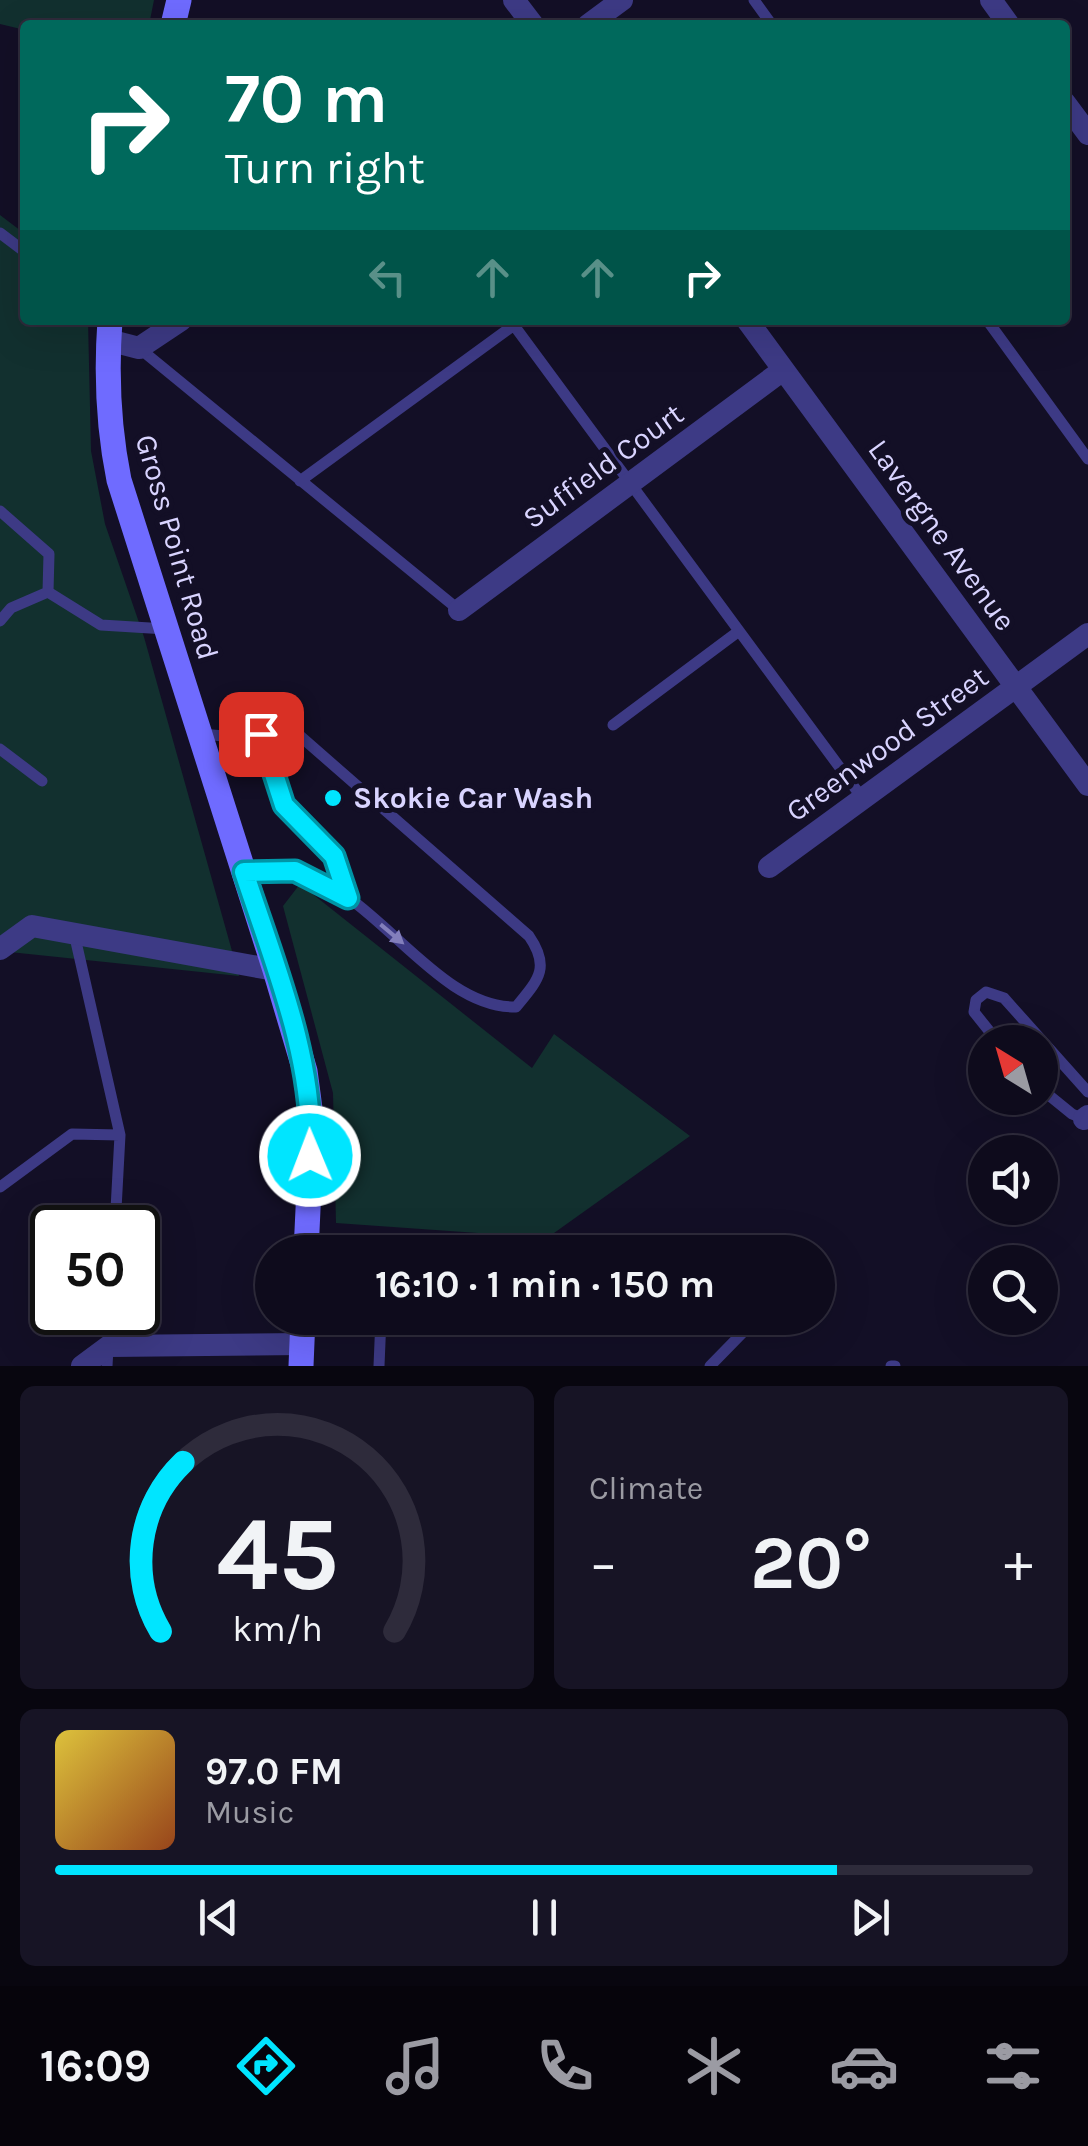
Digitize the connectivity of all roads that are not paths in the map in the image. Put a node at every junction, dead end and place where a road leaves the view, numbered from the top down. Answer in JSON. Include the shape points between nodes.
{"nodes":[{"id":1,"x":622,"y":0,"type":"edge"},
{"id":2,"x":990,"y":0,"type":"edge"},
{"id":3,"x":595,"y":20,"type":"edge"},
{"id":4,"x":1005,"y":20,"type":"edge"},
{"id":5,"x":1070,"y":110,"type":"edge"},
{"id":6,"x":1088,"y":134,"type":"edge"},
{"id":7,"x":0,"y":233,"type":"edge"},
{"id":8,"x":20,"y":248,"type":"edge"},
{"id":9,"x":174,"y":325,"type":"edge"},
{"id":10,"x":509,"y":325,"type":"edge"},
{"id":11,"x":513,"y":325,"type":"edge"},
{"id":12,"x":751,"y":325,"type":"edge"},
{"id":13,"x":990,"y":325,"type":"edge"},
{"id":14,"x":109,"y":330,"type":"edge"},
{"id":15,"x":139,"y":348,"type":"junction"},
{"id":16,"x":783,"y":370,"type":"junction"},
{"id":17,"x":1088,"y":459,"type":"edge"},
{"id":18,"x":300,"y":481,"type":"junction"},
{"id":19,"x":630,"y":483,"type":"junction"},
{"id":20,"x":0,"y":511,"type":"edge"},
{"id":21,"x":48,"y":592,"type":"junction"},
{"id":22,"x":459,"y":610,"type":"joint"},
{"id":23,"x":0,"y":621,"type":"edge"},
{"id":24,"x":166,"y":629,"type":"junction"},
{"id":25,"x":740,"y":631,"type":"junction"},
{"id":26,"x":1088,"y":634,"type":"edge"},
{"id":27,"x":1016,"y":686,"type":"junction"},
{"id":28,"x":613,"y":725,"type":"dead end"},
{"id":29,"x":200,"y":734,"type":"junction"},
{"id":30,"x":261,"y":734,"type":"junction"},
{"id":31,"x":0,"y":748,"type":"edge"},
{"id":32,"x":42,"y":782,"type":"dead end"},
{"id":33,"x":1088,"y":785,"type":"edge"},
{"id":34,"x":863,"y":798,"type":"junction"},
{"id":35,"x":769,"y":867,"type":"dead end"},
{"id":36,"x":244,"y":872,"type":"junction"},
{"id":37,"x":348,"y":898,"type":"junction"},
{"id":38,"x":74,"y":933,"type":"junction"},
{"id":39,"x":0,"y":949,"type":"edge"},
{"id":40,"x":276,"y":970,"type":"junction"},
{"id":41,"x":984,"y":1025,"type":"edge"},
{"id":42,"x":1032,"y":1025,"type":"edge"},
{"id":43,"x":1058,"y":1056,"type":"edge"},
{"id":44,"x":1088,"y":1092,"type":"edge"},
{"id":45,"x":1058,"y":1103,"type":"edge"},
{"id":46,"x":1086,"y":1117,"type":"edge"},
{"id":47,"x":120,"y":1135,"type":"junction"},
{"id":48,"x":0,"y":1187,"type":"edge"},
{"id":49,"x":116,"y":1205,"type":"edge"},
{"id":50,"x":307,"y":1235,"type":"edge"},
{"id":51,"x":380,"y":1335,"type":"edge"},
{"id":52,"x":740,"y":1335,"type":"edge"},
{"id":53,"x":302,"y":1355,"type":"edge"},
{"id":54,"x":108,"y":1356,"type":"edge"},
{"id":55,"x":82,"y":1366,"type":"edge"},
{"id":56,"x":379,"y":1366,"type":"edge"},
{"id":57,"x":710,"y":1366,"type":"edge"}],
"edges":[{"from":1,"to":3,"type":"street"},
{"from":2,"to":4,"type":"street"},
{"from":5,"to":6,"type":"street"},
{"from":7,"to":8,"type":"lane"},
{"from":9,"to":15,"type":"street"},
{"from":10,"to":18,"type":"lane"},
{"from":11,"to":19,"type":"lane"},
{"from":12,"to":16,"type":"street","name":"Lavergne Avenue"},
{"from":13,"to":17,"type":"lane"},
{"from":14,"to":15,"type":"street"},
{"from":14,"to":24,"type":"main road","name":"Gross Point Road","via":[[109,432]]},
{"from":15,"to":18,"type":"lane"},
{"from":16,"to":19,"type":"street","name":"Suffield Court"},
{"from":16,"to":27,"type":"street","name":"Lavergne Avenue"},
{"from":18,"to":22,"type":"lane"},
{"from":19,"to":22,"type":"street","name":"Suffield Court"},
{"from":19,"to":25,"type":"lane"},
{"from":20,"to":21,"type":"lane","via":[[49,554]]},
{"from":21,"to":23,"type":"lane","via":[[11,608]]},
{"from":21,"to":24,"type":"lane","via":[[100,626]]},
{"from":24,"to":29,"type":"main road","name":"Gross Point Road"},
{"from":25,"to":28,"type":"lane"},
{"from":25,"to":34,"type":"lane"},
{"from":26,"to":27,"type":"street","name":"Greenwood Street"},
{"from":27,"to":33,"type":"street","name":"Lavergne Avenue"},
{"from":27,"to":34,"type":"street","name":"Greenwood Street"},
{"from":29,"to":30,"type":"lane"},
{"from":29,"to":36,"type":"main road","name":"Gross Point Road"},
{"from":30,"to":37,"type":"lane","via":[[284,805],[334,856]]},
{"from":37,"to":30,"type":"lane","one_way":true,"via":[[480,1002],[516,1007],[540,978],[541,954],[529,936],[356,781],[291,728]]},
{"from":31,"to":32,"type":"lane"},
{"from":34,"to":35,"type":"street","name":"Greenwood Street"},
{"from":36,"to":37,"type":"lane","via":[[295,871]]},
{"from":36,"to":40,"type":"main road","name":"Gross Point Road"},
{"from":38,"to":39,"type":"street","via":[[32,926]]},
{"from":38,"to":40,"type":"street"},
{"from":38,"to":47,"type":"lane"},
{"from":40,"to":50,"type":"main road","name":"Gross Point Road","via":[[312,1124]]},
{"from":41,"to":42,"type":"lane","via":[[974,1012],[986,992],[1004,998]]},
{"from":43,"to":44,"type":"lane"},
{"from":45,"to":46,"type":"lane"},
{"from":47,"to":48,"type":"lane","via":[[72,1134]]},
{"from":47,"to":49,"type":"lane"},
{"from":51,"to":56,"type":"lane"},
{"from":52,"to":57,"type":"lane"},
{"from":53,"to":54,"type":"street"},
{"from":54,"to":55,"type":"street"}]}
